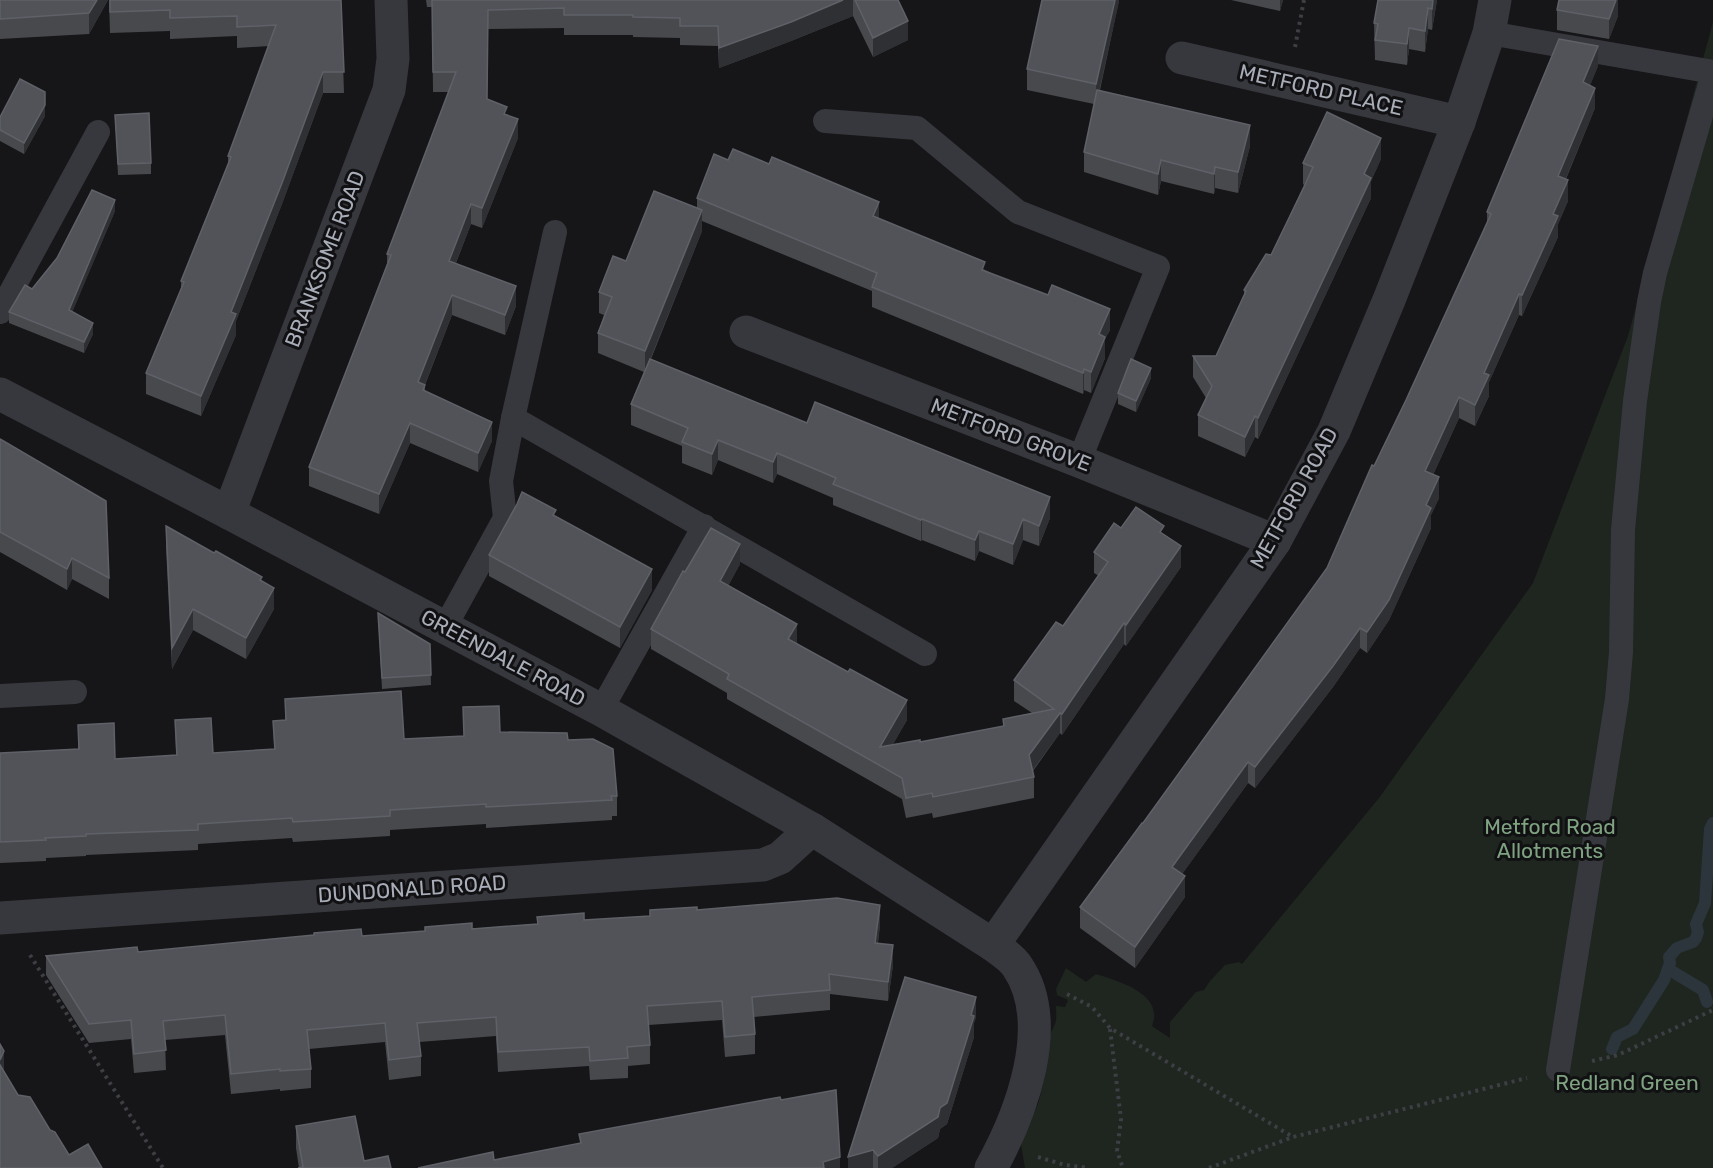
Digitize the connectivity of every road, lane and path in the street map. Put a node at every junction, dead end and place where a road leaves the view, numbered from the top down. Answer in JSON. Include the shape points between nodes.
{"nodes":[{"id":1,"x":391,"y":0,"type":"edge"},
{"id":2,"x":1304,"y":0,"type":"edge"},
{"id":3,"x":1495,"y":0,"type":"edge"},
{"id":4,"x":1489,"y":33,"type":"junction"},
{"id":5,"x":1182,"y":58,"type":"dead end"},
{"id":6,"x":1713,"y":73,"type":"edge"},
{"id":7,"x":1288,"y":83,"type":"junction"},
{"id":8,"x":825,"y":121,"type":"dead end"},
{"id":9,"x":1459,"y":122,"type":"junction"},
{"id":10,"x":98,"y":132,"type":"dead end"},
{"id":11,"x":555,"y":232,"type":"dead end"},
{"id":12,"x":0,"y":312,"type":"edge"},
{"id":13,"x":746,"y":332,"type":"dead end"},
{"id":14,"x":0,"y":394,"type":"edge"},
{"id":15,"x":513,"y":418,"type":"junction"},
{"id":16,"x":1078,"y":461,"type":"junction"},
{"id":17,"x":229,"y":513,"type":"junction"},
{"id":18,"x":704,"y":526,"type":"junction"},
{"id":19,"x":1275,"y":541,"type":"junction"},
{"id":20,"x":445,"y":627,"type":"junction"},
{"id":21,"x":925,"y":654,"type":"dead end"},
{"id":22,"x":75,"y":692,"type":"dead end"},
{"id":23,"x":0,"y":696,"type":"edge"},
{"id":24,"x":601,"y":710,"type":"junction"},
{"id":25,"x":812,"y":829,"type":"junction"},
{"id":26,"x":3,"y":918,"type":"edge"},
{"id":27,"x":993,"y":945,"type":"junction"},
{"id":28,"x":1029,"y":988,"type":"junction"},
{"id":29,"x":1713,"y":1010,"type":"edge"},
{"id":30,"x":1110,"y":1028,"type":"junction"},
{"id":31,"x":1558,"y":1070,"type":"junction"},
{"id":32,"x":1293,"y":1137,"type":"junction"},
{"id":33,"x":1065,"y":1166,"type":"dead end"},
{"id":34,"x":162,"y":1168,"type":"edge"},
{"id":35,"x":991,"y":1168,"type":"edge"},
{"id":36,"x":1089,"y":1168,"type":"edge"},
{"id":37,"x":1123,"y":1168,"type":"edge"},
{"id":38,"x":1209,"y":1168,"type":"edge"}],
"edges":[{"from":1,"to":17,"type":"street","name":"BRANKSOME ROAD","via":[[393,59],[389,90]]},
{"from":2,"to":7,"type":"path"},
{"from":3,"to":4,"type":"street","name":"METFORD ROAD"},
{"from":4,"to":6,"type":"lane"},
{"from":4,"to":9,"type":"street","name":"METFORD ROAD"},
{"from":5,"to":7,"type":"street","name":"METFORD PLACE"},
{"from":6,"to":31,"type":"lane","via":[[1649,302],[1623,530],[1617,699]]},
{"from":7,"to":9,"type":"street","name":"METFORD PLACE"},
{"from":8,"to":16,"type":"lane","via":[[917,128],[1018,212],[1158,267]]},
{"from":9,"to":19,"type":"street","name":"METFORD ROAD","via":[[1334,431]]},
{"from":10,"to":12,"type":"lane"},
{"from":11,"to":15,"type":"lane"},
{"from":13,"to":16,"type":"street","name":"METFORD GROVE"},
{"from":14,"to":17,"type":"street","name":"GREENDALE ROAD"},
{"from":15,"to":18,"type":"lane"},
{"from":15,"to":20,"type":"lane","via":[[501,481],[505,518]]},
{"from":16,"to":19,"type":"street","name":"METFORD GROVE"},
{"from":17,"to":20,"type":"street","name":"GREENDALE ROAD"},
{"from":18,"to":21,"type":"lane"},
{"from":18,"to":24,"type":"lane"},
{"from":19,"to":27,"type":"street","name":"METFORD ROAD"},
{"from":20,"to":24,"type":"street","name":"GREENDALE ROAD"},
{"from":22,"to":23,"type":"lane"},
{"from":24,"to":25,"type":"street","name":"GREENDALE ROAD"},
{"from":25,"to":26,"type":"street","name":"DUNDONALD ROAD","via":[[780,858],[763,865]]},
{"from":25,"to":27,"type":"street","name":"GREENDALE ROAD"},
{"from":26,"to":34,"type":"path"},
{"from":27,"to":28,"type":"street","name":"GREENDALE ROAD","via":[[1017,965]]},
{"from":28,"to":30,"type":"path","via":[[1056,988],[1092,1006]]},
{"from":28,"to":35,"type":"street","name":"GREENDALE ROAD","via":[[1036,1020],[1031,1061],[1020,1104]]},
{"from":29,"to":31,"type":"path","via":[[1618,1055]]},
{"from":30,"to":32,"type":"path"},
{"from":30,"to":37,"type":"path","via":[[1121,1119],[1118,1151]]},
{"from":31,"to":32,"type":"path"},
{"from":32,"to":38,"type":"path"},
{"from":33,"to":36,"type":"path"}]}
